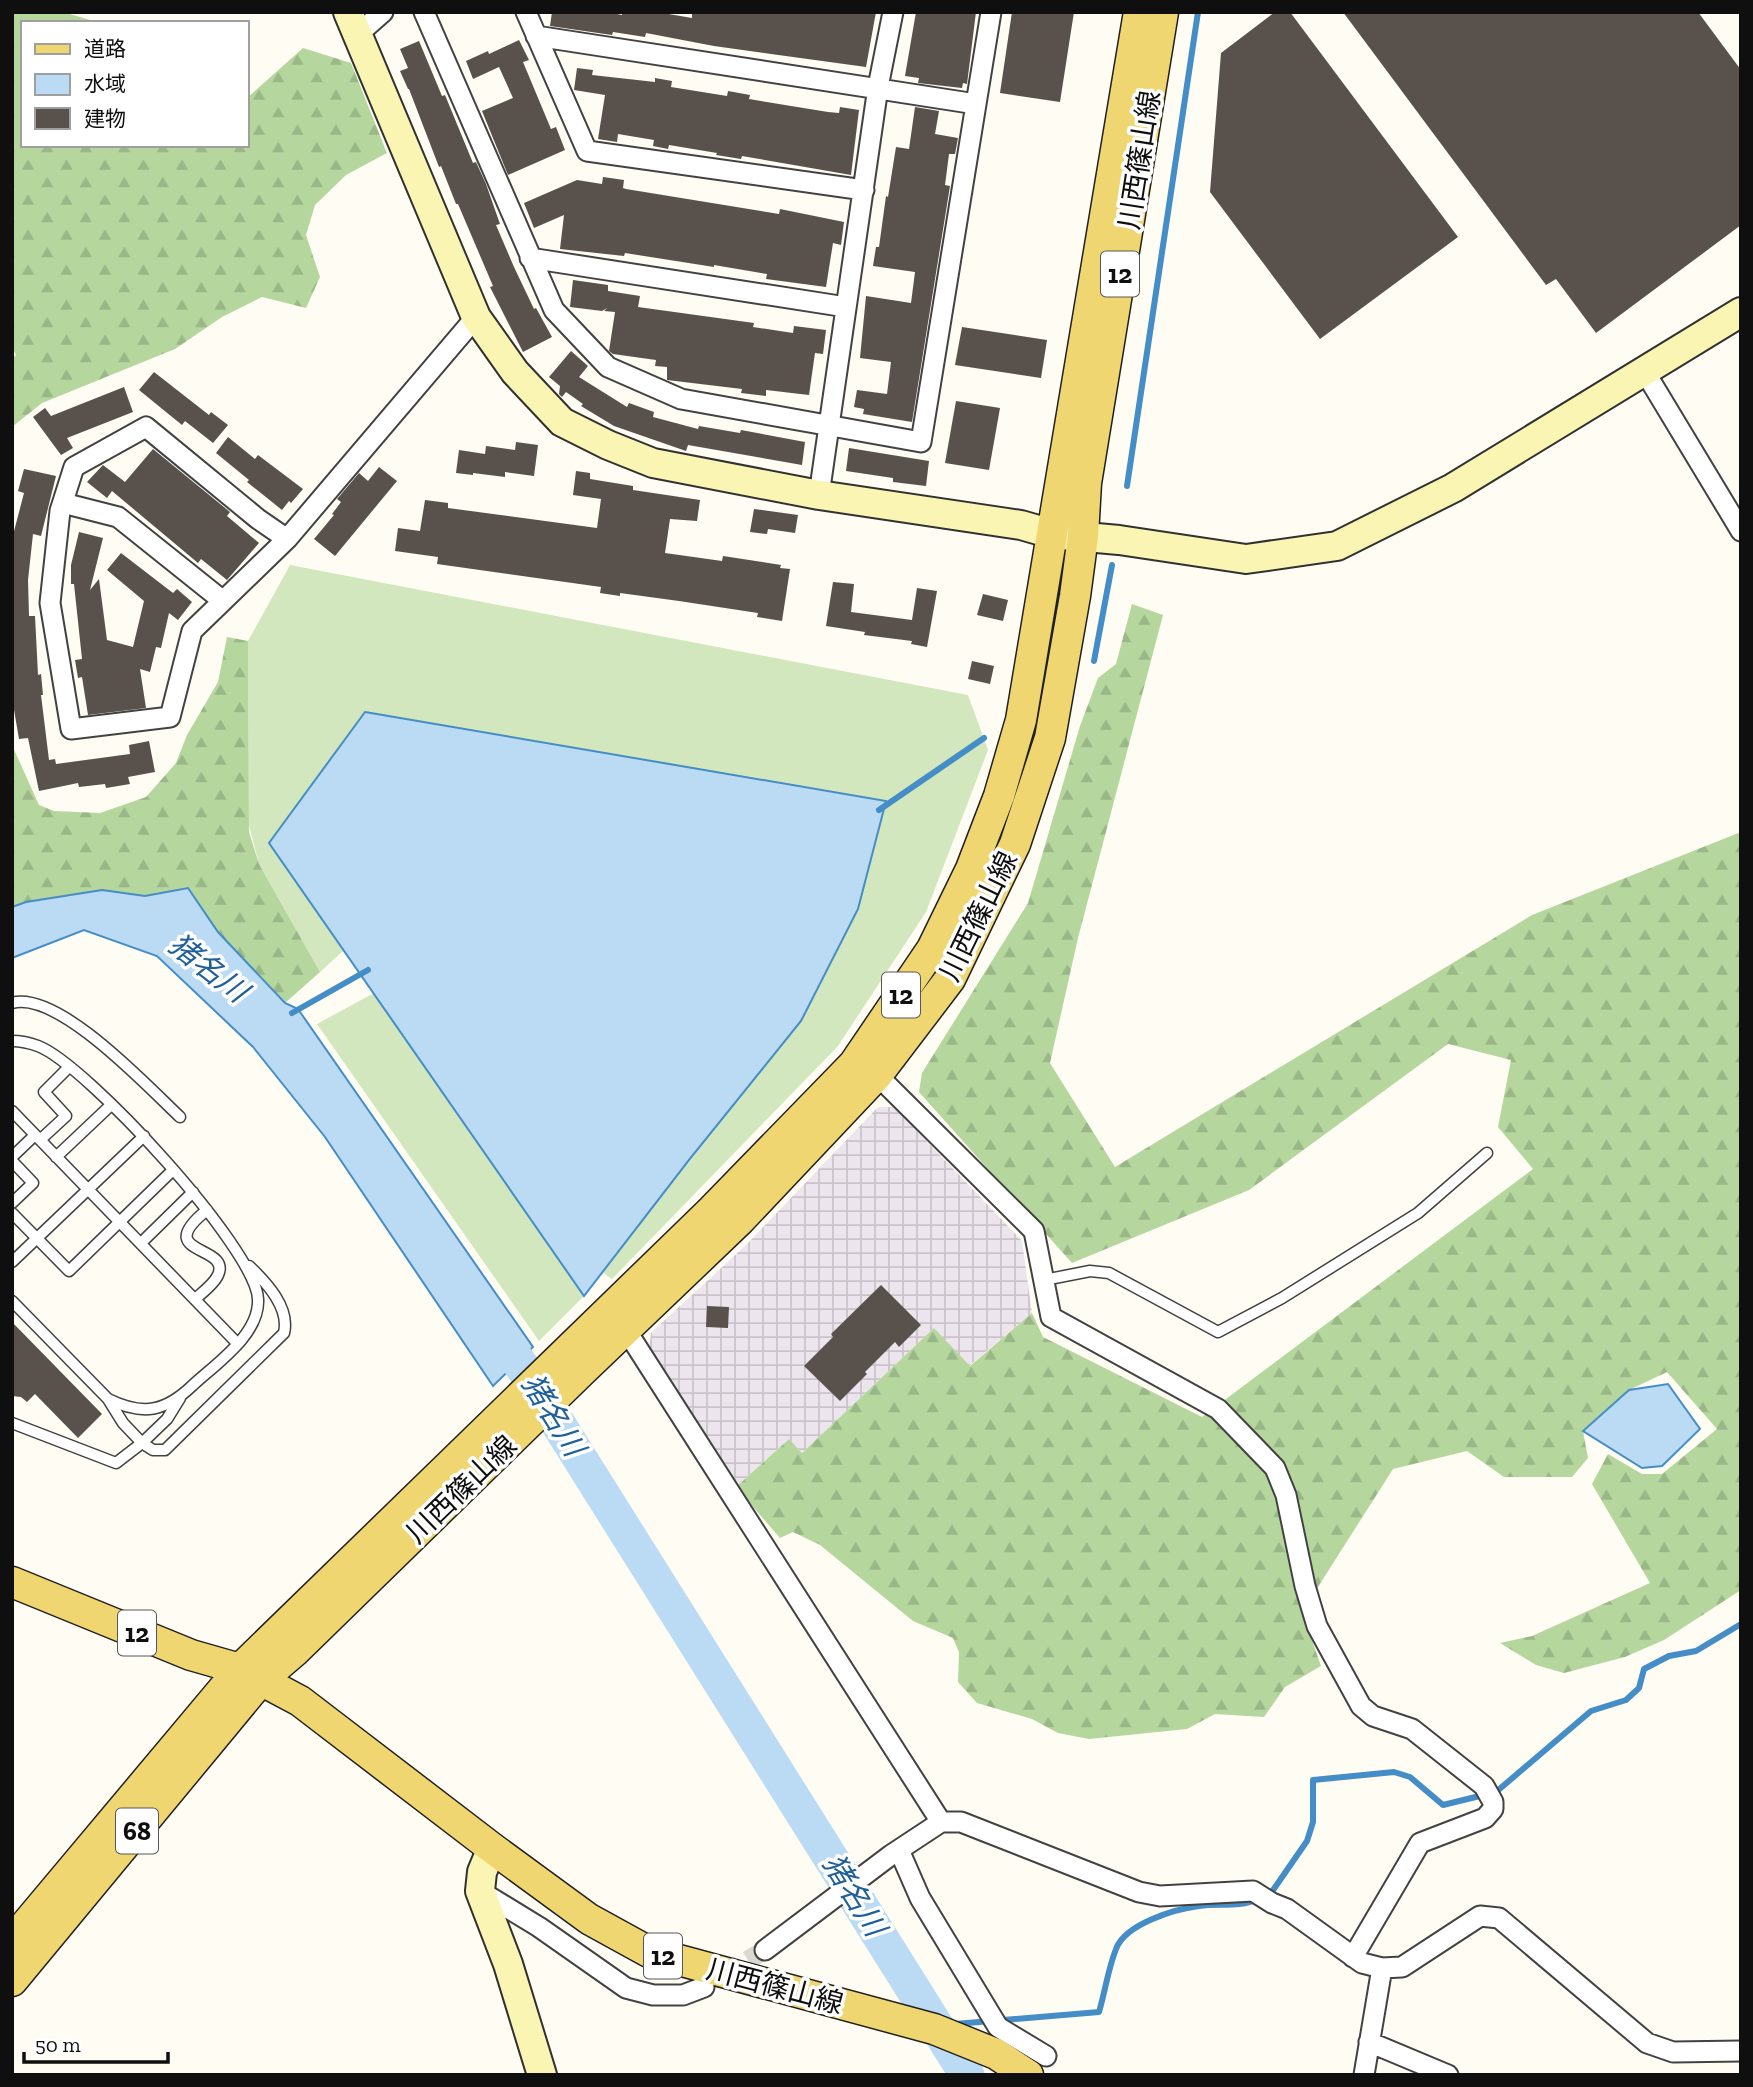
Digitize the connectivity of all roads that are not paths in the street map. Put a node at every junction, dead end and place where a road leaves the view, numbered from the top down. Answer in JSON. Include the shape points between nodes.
{"nodes":[{"id":1,"x":383,"y":12,"type":"edge"},
{"id":2,"x":424,"y":12,"type":"edge"},
{"id":3,"x":526,"y":12,"type":"edge"},
{"id":4,"x":893,"y":12,"type":"edge"},
{"id":5,"x":991,"y":12,"type":"edge"},
{"id":6,"x":1139,"y":12,"type":"edge"},
{"id":7,"x":1163,"y":12,"type":"edge"},
{"id":8,"x":353,"y":23,"type":"edge"},
{"id":9,"x":536,"y":36,"type":"junction"},
{"id":10,"x":878,"y":87,"type":"junction"},
{"id":11,"x":976,"y":104,"type":"junction"},
{"id":12,"x":864,"y":190,"type":"junction"},
{"id":13,"x":530,"y":258,"type":"junction"},
{"id":14,"x":846,"y":307,"type":"junction"},
{"id":15,"x":1741,"y":312,"type":"edge"},
{"id":16,"x":476,"y":317,"type":"junction"},
{"id":17,"x":1645,"y":372,"type":"junction"},
{"id":18,"x":830,"y":425,"type":"junction"},
{"id":19,"x":819,"y":495,"type":"junction"},
{"id":20,"x":63,"y":503,"type":"junction"},
{"id":21,"x":1741,"y":531,"type":"edge"},
{"id":22,"x":1052,"y":534,"type":"junction"},
{"id":23,"x":1083,"y":536,"type":"junction"},
{"id":24,"x":287,"y":538,"type":"junction"},
{"id":25,"x":223,"y":601,"type":"junction"},
{"id":26,"x":12,"y":1003,"type":"edge"},
{"id":27,"x":12,"y":1041,"type":"edge"},
{"id":28,"x":69,"y":1067,"type":"junction"},
{"id":29,"x":877,"y":1075,"type":"junction"},
{"id":30,"x":111,"y":1105,"type":"junction"},
{"id":31,"x":12,"y":1111,"type":"edge"},
{"id":32,"x":180,"y":1117,"type":"dead end"},
{"id":33,"x":144,"y":1136,"type":"junction"},
{"id":34,"x":38,"y":1138,"type":"junction"},
{"id":35,"x":1488,"y":1153,"type":"dead end"},
{"id":36,"x":56,"y":1157,"type":"junction"},
{"id":37,"x":12,"y":1159,"type":"edge"},
{"id":38,"x":173,"y":1170,"type":"junction"},
{"id":39,"x":88,"y":1189,"type":"junction"},
{"id":40,"x":193,"y":1192,"type":"junction"},
{"id":41,"x":12,"y":1203,"type":"edge"},
{"id":42,"x":207,"y":1210,"type":"junction"},
{"id":43,"x":12,"y":1213,"type":"edge"},
{"id":44,"x":120,"y":1221,"type":"junction"},
{"id":45,"x":37,"y":1239,"type":"junction"},
{"id":46,"x":141,"y":1243,"type":"junction"},
{"id":47,"x":12,"y":1262,"type":"edge"},
{"id":48,"x":245,"y":1262,"type":"junction"},
{"id":49,"x":1044,"y":1280,"type":"junction"},
{"id":50,"x":195,"y":1299,"type":"junction"},
{"id":51,"x":12,"y":1301,"type":"edge"},
{"id":52,"x":626,"y":1330,"type":"junction"},
{"id":53,"x":237,"y":1343,"type":"junction"},
{"id":54,"x":573,"y":1362,"type":"junction"},
{"id":55,"x":180,"y":1398,"type":"junction"},
{"id":56,"x":108,"y":1399,"type":"junction"},
{"id":57,"x":12,"y":1423,"type":"edge"},
{"id":58,"x":159,"y":1426,"type":"junction"},
{"id":59,"x":185,"y":1431,"type":"junction"},
{"id":60,"x":142,"y":1443,"type":"junction"},
{"id":61,"x":12,"y":1582,"type":"edge"},
{"id":62,"x":251,"y":1674,"type":"junction"},
{"id":63,"x":941,"y":1822,"type":"junction"},
{"id":64,"x":492,"y":1848,"type":"junction"},
{"id":65,"x":895,"y":1852,"type":"junction"},
{"id":66,"x":480,"y":1891,"type":"junction"},
{"id":67,"x":12,"y":1941,"type":"edge"},
{"id":68,"x":765,"y":1950,"type":"tunnel mouth"},
{"id":69,"x":1353,"y":1957,"type":"junction"},
{"id":70,"x":1382,"y":1968,"type":"junction"},
{"id":71,"x":12,"y":1981,"type":"edge"},
{"id":72,"x":704,"y":1987,"type":"tunnel mouth"},
{"id":73,"x":1369,"y":2042,"type":"junction"},
{"id":74,"x":1741,"y":2051,"type":"edge"},
{"id":75,"x":1037,"y":2065,"type":"edge"},
{"id":76,"x":542,"y":2075,"type":"edge"},
{"id":77,"x":1364,"y":2075,"type":"edge"},
{"id":78,"x":1448,"y":2075,"type":"edge"}],
"edges":[{"from":1,"to":8,"type":"street"},
{"from":2,"to":13,"type":"street"},
{"from":3,"to":9,"type":"street"},
{"from":4,"to":10,"type":"street"},
{"from":5,"to":11,"type":"street"},
{"from":6,"to":22,"type":"main road","name":"川西篠山線","number":"12"},
{"from":7,"to":23,"type":"main road","name":"川西篠山線","number":"12","via":[[1086,483]]},
{"from":8,"to":16,"type":"street"},
{"from":9,"to":10,"type":"street"},
{"from":9,"to":12,"type":"street","via":[[587,151]]},
{"from":10,"to":11,"type":"street"},
{"from":10,"to":12,"type":"street"},
{"from":11,"to":18,"type":"street","via":[[921,442]]},
{"from":12,"to":14,"type":"street"},
{"from":13,"to":14,"type":"street"},
{"from":13,"to":18,"type":"street","via":[[554,310],[608,367],[681,399]]},
{"from":14,"to":18,"type":"street"},
{"from":15,"to":17,"type":"street"},
{"from":16,"to":19,"type":"street","via":[[515,372],[562,422],[653,463]]},
{"from":16,"to":24,"type":"street"},
{"from":17,"to":21,"type":"street"},
{"from":17,"to":23,"type":"street","via":[[1453,488],[1338,546],[1246,559]]},
{"from":18,"to":19,"type":"street"},
{"from":19,"to":22,"type":"street","via":[[1021,525]]},
{"from":20,"to":24,"type":"street","via":[[74,467],[146,427]]},
{"from":20,"to":25,"type":"street","via":[[118,517]]},
{"from":20,"to":25,"type":"street","via":[[50,603],[71,729],[170,717],[192,631]]},
{"from":22,"to":23,"type":"street"},
{"from":22,"to":54,"type":"main road","name":"川西篠山線","number":"12","via":[[1021,720],[971,869],[932,948],[854,1064]]},
{"from":23,"to":29,"type":"main road","name":"川西篠山線","number":"12","via":[[1050,738],[1015,844],[950,979]]},
{"from":24,"to":25,"type":"street"},
{"from":26,"to":32,"type":"lane","via":[[51,1009],[87,1031]]},
{"from":27,"to":28,"type":"lane","via":[[40,1046]]},
{"from":28,"to":30,"type":"lane"},
{"from":28,"to":34,"type":"lane","via":[[44,1092],[66,1116]]},
{"from":29,"to":49,"type":"street","via":[[1034,1231]]},
{"from":29,"to":52,"type":"main road","name":"川西篠山線","number":"12","via":[[740,1220]]},
{"from":30,"to":33,"type":"lane"},
{"from":30,"to":36,"type":"lane"},
{"from":31,"to":34,"type":"lane"},
{"from":33,"to":38,"type":"lane"},
{"from":33,"to":39,"type":"lane"},
{"from":34,"to":36,"type":"lane"},
{"from":34,"to":37,"type":"lane"},
{"from":35,"to":49,"type":"lane","via":[[1418,1213],[1282,1298],[1217,1332],[1109,1273],[1090,1271]]},
{"from":36,"to":39,"type":"lane"},
{"from":37,"to":41,"type":"lane","via":[[33,1183]]},
{"from":38,"to":40,"type":"lane"},
{"from":38,"to":44,"type":"lane"},
{"from":39,"to":44,"type":"lane"},
{"from":39,"to":45,"type":"lane"},
{"from":40,"to":42,"type":"lane"},
{"from":40,"to":46,"type":"lane"},
{"from":42,"to":48,"type":"lane"},
{"from":42,"to":50,"type":"lane","via":[[187,1231],[188,1242],[216,1259],[218,1276]]},
{"from":43,"to":45,"type":"lane"},
{"from":44,"to":45,"type":"lane","via":[[69,1271]]},
{"from":44,"to":46,"type":"lane"},
{"from":45,"to":47,"type":"lane"},
{"from":46,"to":50,"type":"lane"},
{"from":48,"to":53,"type":"lane","via":[[258,1307],[250,1330]]},
{"from":48,"to":59,"type":"lane","via":[[281,1307],[287,1320],[284,1333]]},
{"from":49,"to":69,"type":"street","via":[[1051,1317],[1218,1409],[1275,1468],[1286,1495],[1317,1626],[1362,1706],[1373,1716],[1412,1729],[1489,1794],[1493,1809],[1485,1818],[1420,1843]]},
{"from":50,"to":53,"type":"lane"},
{"from":51,"to":56,"type":"lane"},
{"from":52,"to":54,"type":"main road","name":"川西篠山線","number":"12"},
{"from":52,"to":63,"type":"street"},
{"from":53,"to":55,"type":"lane"},
{"from":54,"to":62,"type":"main road","name":"川西篠山線","number":"12"},
{"from":55,"to":56,"type":"lane","via":[[139,1410]]},
{"from":55,"to":58,"type":"lane"},
{"from":56,"to":60,"type":"lane"},
{"from":57,"to":60,"type":"lane","via":[[116,1462]]},
{"from":58,"to":59,"type":"lane"},
{"from":58,"to":60,"type":"lane"},
{"from":59,"to":60,"type":"lane","via":[[165,1450]]},
{"from":61,"to":62,"type":"main road","name":"川西篠山線","number":"12","via":[[191,1655]]},
{"from":62,"to":64,"type":"main road","name":"川西篠山線","number":"12","via":[[300,1701]]},
{"from":62,"to":67,"type":"main road","number":"68"},
{"from":62,"to":71,"type":"main road","number":"68"},
{"from":63,"to":65,"type":"street"},
{"from":63,"to":69,"type":"street","via":[[961,1822],[1139,1892],[1160,1896],[1253,1891],[1287,1909]]},
{"from":64,"to":66,"type":"street"},
{"from":64,"to":75,"type":"main road","name":"川西篠山線","number":"12","via":[[589,1919],[649,1952],[934,2029]]},
{"from":65,"to":68,"type":"street"},
{"from":65,"to":75,"type":"street","via":[[998,2027]]},
{"from":66,"to":72,"type":"street","via":[[626,1988],[653,1995],[683,1995]]},
{"from":66,"to":76,"type":"street"},
{"from":69,"to":70,"type":"street"},
{"from":70,"to":73,"type":"street"},
{"from":70,"to":74,"type":"street","via":[[1402,1967],[1480,1916],[1499,1918],[1647,2043],[1673,2052]]},
{"from":73,"to":77,"type":"street"},
{"from":73,"to":78,"type":"street"}]}
